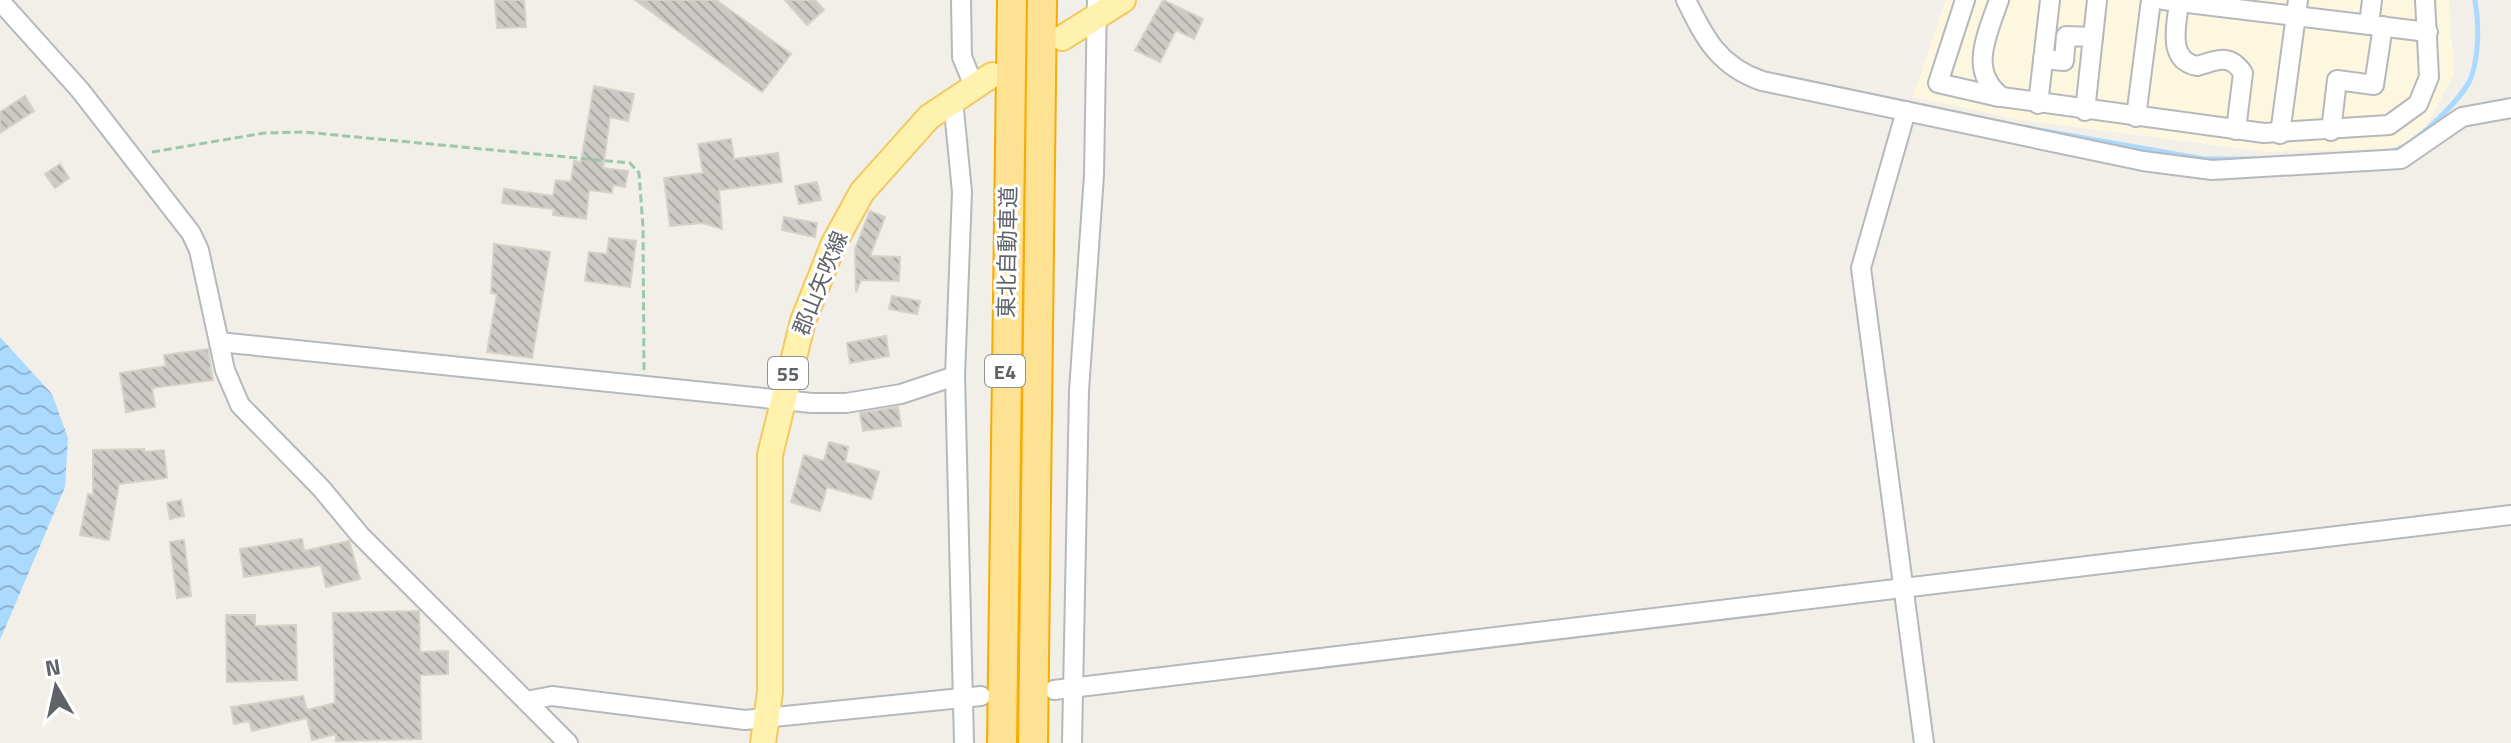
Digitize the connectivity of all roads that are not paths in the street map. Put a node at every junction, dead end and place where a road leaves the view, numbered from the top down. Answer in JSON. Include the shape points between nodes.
{"nodes":[{"id":1,"x":961,"y":0,"type":"edge"},
{"id":2,"x":1012,"y":0,"type":"edge"},
{"id":3,"x":1042,"y":0,"type":"edge"},
{"id":4,"x":1123,"y":0,"type":"edge"},
{"id":5,"x":1686,"y":0,"type":"edge"},
{"id":6,"x":1965,"y":0,"type":"edge"},
{"id":7,"x":1999,"y":0,"type":"edge"},
{"id":8,"x":2050,"y":0,"type":"edge"},
{"id":9,"x":2097,"y":0,"type":"edge"},
{"id":10,"x":2151,"y":0,"type":"edge"},
{"id":11,"x":2372,"y":0,"type":"edge"},
{"id":12,"x":2425,"y":0,"type":"edge"},
{"id":13,"x":0,"y":1,"type":"edge"},
{"id":14,"x":2172,"y":1,"type":"edge"},
{"id":15,"x":2297,"y":8,"type":"edge"},
{"id":16,"x":1097,"y":9,"type":"edge"},
{"id":17,"x":2376,"y":26,"type":"junction"},
{"id":18,"x":2428,"y":32,"type":"junction"},
{"id":19,"x":2093,"y":37,"type":"junction"},
{"id":20,"x":1062,"y":38,"type":"dead end"},
{"id":21,"x":2043,"y":59,"type":"junction"},
{"id":22,"x":983,"y":81,"type":"joint"},
{"id":23,"x":2002,"y":97,"type":"junction"},
{"id":24,"x":953,"y":100,"type":"junction"},
{"id":25,"x":2038,"y":104,"type":"junction"},
{"id":26,"x":2511,"y":108,"type":"edge"},
{"id":27,"x":1906,"y":111,"type":"junction"},
{"id":28,"x":2085,"y":111,"type":"junction"},
{"id":29,"x":2136,"y":117,"type":"junction"},
{"id":30,"x":2236,"y":130,"type":"junction"},
{"id":31,"x":2331,"y":131,"type":"junction"},
{"id":32,"x":2280,"y":134,"type":"junction"},
{"id":33,"x":219,"y":342,"type":"junction"},
{"id":34,"x":955,"y":376,"type":"junction"},
{"id":35,"x":783,"y":398,"type":"junction"},
{"id":36,"x":2511,"y":515,"type":"edge"},
{"id":37,"x":1902,"y":588,"type":"junction"},
{"id":38,"x":1074,"y":687,"type":"junction"},
{"id":39,"x":1054,"y":690,"type":"dead end"},
{"id":40,"x":972,"y":697,"type":"junction"},
{"id":41,"x":526,"y":701,"type":"junction"},
{"id":42,"x":769,"y":718,"type":"junction"},
{"id":43,"x":568,"y":743,"type":"edge"},
{"id":44,"x":763,"y":743,"type":"edge"},
{"id":45,"x":964,"y":743,"type":"edge"},
{"id":46,"x":1002,"y":743,"type":"edge"},
{"id":47,"x":1033,"y":743,"type":"edge"},
{"id":48,"x":1072,"y":743,"type":"edge"},
{"id":49,"x":1924,"y":743,"type":"edge"}],
"edges":[{"from":1,"to":22,"type":"street","via":[[962,57]]},
{"from":2,"to":46,"type":"highway","name":"東北自動車道","number":"E4"},
{"from":3,"to":47,"type":"highway","name":"東北自動車道","number":"E4"},
{"from":4,"to":16,"type":"main road"},
{"from":5,"to":27,"type":"street","via":[[1718,57],[1740,73]]},
{"from":6,"to":23,"type":"street","via":[[1938,83]]},
{"from":7,"to":23,"type":"street","via":[[1981,64],[1986,82]]},
{"from":8,"to":21,"type":"street"},
{"from":9,"to":19,"type":"street"},
{"from":10,"to":29,"type":"street"},
{"from":11,"to":17,"type":"street"},
{"from":12,"to":18,"type":"street"},
{"from":13,"to":33,"type":"street","via":[[80,90],[173,207],[199,250]]},
{"from":14,"to":15,"type":"street"},
{"from":14,"to":30,"type":"street","via":[[2176,49],[2185,63],[2197,66],[2225,58],[2243,73]]},
{"from":15,"to":17,"type":"street"},
{"from":15,"to":32,"type":"street"},
{"from":16,"to":20,"type":"main road"},
{"from":16,"to":38,"type":"street","via":[[1094,175],[1079,391]]},
{"from":17,"to":18,"type":"street"},
{"from":17,"to":31,"type":"street","via":[[2374,85],[2337,80]]},
{"from":18,"to":31,"type":"street","via":[[2429,77],[2418,104],[2389,125]]},
{"from":19,"to":21,"type":"street","via":[[2066,36],[2064,61]]},
{"from":19,"to":28,"type":"street"},
{"from":21,"to":25,"type":"street"},
{"from":22,"to":24,"type":"main road","name":"郡山矢吹線","number":"55"},
{"from":23,"to":25,"type":"street"},
{"from":24,"to":34,"type":"street","via":[[962,192]]},
{"from":24,"to":35,"type":"main road","name":"郡山矢吹線","number":"55","via":[[905,140],[848,216],[803,321]]},
{"from":25,"to":28,"type":"street"},
{"from":26,"to":27,"type":"street","via":[[2462,117],[2401,159],[2212,170],[2143,161]]},
{"from":27,"to":37,"type":"street","via":[[1861,268]]},
{"from":28,"to":29,"type":"street"},
{"from":29,"to":30,"type":"street"},
{"from":30,"to":32,"type":"street"},
{"from":31,"to":32,"type":"street"},
{"from":33,"to":35,"type":"street"},
{"from":33,"to":41,"type":"street","via":[[240,405],[360,535]]},
{"from":34,"to":35,"type":"street","via":[[901,394],[846,403]]},
{"from":34,"to":40,"type":"street"},
{"from":35,"to":42,"type":"main road","name":"郡山矢吹線","number":"55","via":[[770,455]]},
{"from":36,"to":37,"type":"street"},
{"from":37,"to":38,"type":"street"},
{"from":37,"to":49,"type":"street"},
{"from":38,"to":39,"type":"street"},
{"from":38,"to":48,"type":"street"},
{"from":40,"to":42,"type":"street"},
{"from":40,"to":45,"type":"street"},
{"from":41,"to":42,"type":"street","via":[[552,696],[745,720]]},
{"from":41,"to":43,"type":"street"},
{"from":42,"to":44,"type":"main road","name":"郡山矢吹線","number":"55"}]}
